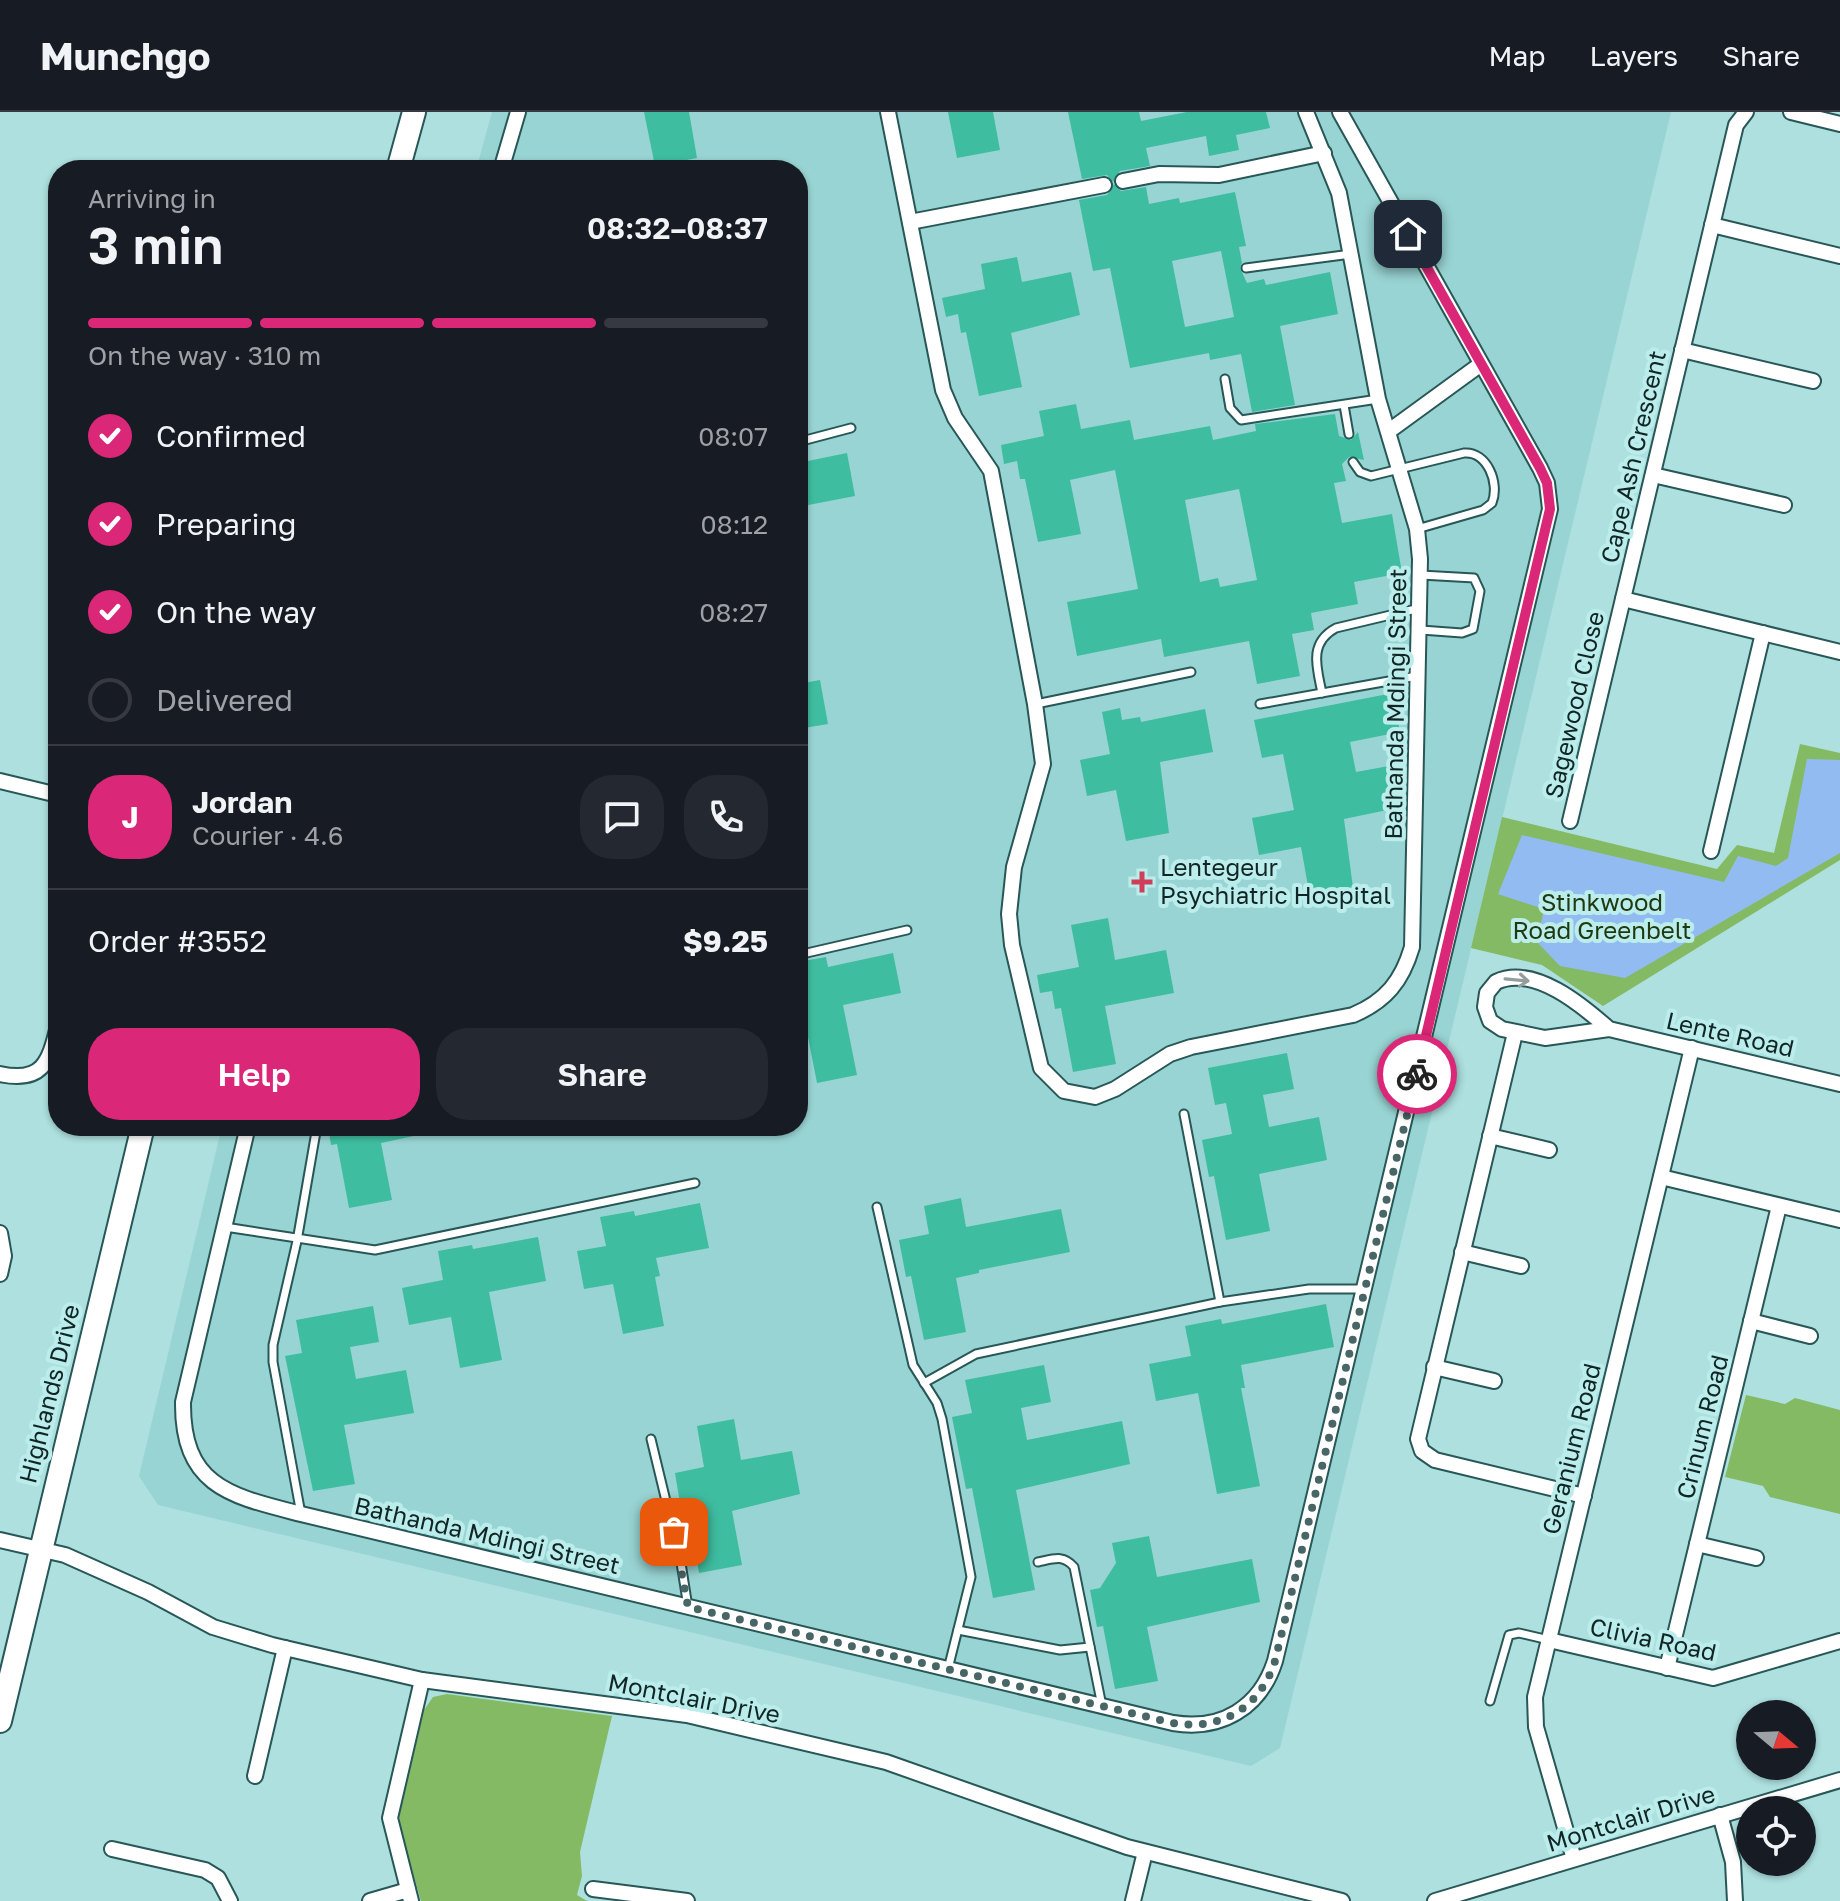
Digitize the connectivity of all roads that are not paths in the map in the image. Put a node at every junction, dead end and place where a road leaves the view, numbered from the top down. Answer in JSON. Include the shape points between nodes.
{"nodes":[{"id":1,"x":414,"y":112,"type":"edge"},
{"id":2,"x":518,"y":112,"type":"edge"},
{"id":3,"x":888,"y":112,"type":"edge"},
{"id":4,"x":1306,"y":112,"type":"edge"},
{"id":5,"x":1340,"y":112,"type":"edge"},
{"id":6,"x":1746,"y":112,"type":"edge"},
{"id":7,"x":1791,"y":112,"type":"edge"},
{"id":8,"x":1840,"y":124,"type":"edge"},
{"id":9,"x":1324,"y":153,"type":"junction"},
{"id":10,"x":401,"y":160,"type":"edge"},
{"id":11,"x":504,"y":160,"type":"edge"},
{"id":12,"x":1123,"y":181,"type":"dead end"},
{"id":13,"x":1104,"y":185,"type":"dead end"},
{"id":14,"x":910,"y":222,"type":"junction"},
{"id":15,"x":1712,"y":225,"type":"junction"},
{"id":16,"x":1351,"y":254,"type":"junction"},
{"id":17,"x":1840,"y":256,"type":"edge"},
{"id":18,"x":1246,"y":268,"type":"dead end"},
{"id":19,"x":1682,"y":350,"type":"junction"},
{"id":20,"x":1481,"y":364,"type":"junction"},
{"id":21,"x":1225,"y":379,"type":"dead end"},
{"id":22,"x":1813,"y":381,"type":"dead end"},
{"id":23,"x":1378,"y":399,"type":"junction"},
{"id":24,"x":1344,"y":405,"type":"junction"},
{"id":25,"x":851,"y":428,"type":"dead end"},
{"id":26,"x":1389,"y":431,"type":"junction"},
{"id":27,"x":1349,"y":434,"type":"dead end"},
{"id":28,"x":808,"y":439,"type":"edge"},
{"id":29,"x":1353,"y":462,"type":"dead end"},
{"id":30,"x":1400,"y":471,"type":"junction"},
{"id":31,"x":1653,"y":475,"type":"junction"},
{"id":32,"x":1784,"y":505,"type":"dead end"},
{"id":33,"x":1417,"y":529,"type":"junction"},
{"id":34,"x":1421,"y":575,"type":"junction"},
{"id":35,"x":1623,"y":599,"type":"junction"},
{"id":36,"x":1420,"y":608,"type":"junction"},
{"id":37,"x":1421,"y":630,"type":"junction"},
{"id":38,"x":1763,"y":633,"type":"junction"},
{"id":39,"x":1840,"y":652,"type":"edge"},
{"id":40,"x":1191,"y":672,"type":"dead end"},
{"id":41,"x":1419,"y":675,"type":"junction"},
{"id":42,"x":1322,"y":693,"type":"junction"},
{"id":43,"x":1035,"y":704,"type":"junction"},
{"id":44,"x":1260,"y":704,"type":"dead end"},
{"id":45,"x":0,"y":781,"type":"edge"},
{"id":46,"x":48,"y":793,"type":"edge"},
{"id":47,"x":1570,"y":821,"type":"dead end"},
{"id":48,"x":1711,"y":851,"type":"dead end"},
{"id":49,"x":907,"y":930,"type":"dead end"},
{"id":50,"x":808,"y":953,"type":"edge"},
{"id":51,"x":1609,"y":1029,"type":"junction"},
{"id":52,"x":1515,"y":1033,"type":"junction"},
{"id":53,"x":1692,"y":1048,"type":"junction"},
{"id":54,"x":48,"y":1053,"type":"edge"},
{"id":55,"x":0,"y":1074,"type":"edge"},
{"id":56,"x":1840,"y":1084,"type":"edge"},
{"id":57,"x":1184,"y":1114,"type":"dead end"},
{"id":58,"x":141,"y":1136,"type":"edge"},
{"id":59,"x":246,"y":1136,"type":"edge"},
{"id":60,"x":315,"y":1136,"type":"edge"},
{"id":61,"x":1490,"y":1136,"type":"junction"},
{"id":62,"x":1549,"y":1150,"type":"dead end"},
{"id":63,"x":1661,"y":1177,"type":"junction"},
{"id":64,"x":695,"y":1183,"type":"dead end"},
{"id":65,"x":1779,"y":1206,"type":"junction"},
{"id":66,"x":877,"y":1207,"type":"dead end"},
{"id":67,"x":1840,"y":1220,"type":"edge"},
{"id":68,"x":225,"y":1227,"type":"junction"},
{"id":69,"x":0,"y":1233,"type":"edge"},
{"id":70,"x":297,"y":1241,"type":"junction"},
{"id":71,"x":1462,"y":1252,"type":"junction"},
{"id":72,"x":1521,"y":1266,"type":"dead end"},
{"id":73,"x":0,"y":1274,"type":"edge"},
{"id":74,"x":1365,"y":1289,"type":"junction"},
{"id":75,"x":1220,"y":1302,"type":"junction"},
{"id":76,"x":1751,"y":1321,"type":"junction"},
{"id":77,"x":1810,"y":1336,"type":"dead end"},
{"id":78,"x":1434,"y":1367,"type":"junction"},
{"id":79,"x":1494,"y":1381,"type":"dead end"},
{"id":80,"x":924,"y":1383,"type":"junction"},
{"id":81,"x":651,"y":1439,"type":"dead end"},
{"id":82,"x":1584,"y":1496,"type":"junction"},
{"id":83,"x":301,"y":1514,"type":"junction"},
{"id":84,"x":0,"y":1540,"type":"edge"},
{"id":85,"x":1697,"y":1544,"type":"junction"},
{"id":86,"x":39,"y":1549,"type":"junction"},
{"id":87,"x":1756,"y":1558,"type":"dead end"},
{"id":88,"x":1038,"y":1562,"type":"dead end"},
{"id":89,"x":688,"y":1607,"type":"junction"},
{"id":90,"x":958,"y":1630,"type":"junction"},
{"id":91,"x":1549,"y":1640,"type":"junction"},
{"id":92,"x":1840,"y":1641,"type":"edge"},
{"id":93,"x":1090,"y":1647,"type":"junction"},
{"id":94,"x":285,"y":1648,"type":"junction"},
{"id":95,"x":1667,"y":1668,"type":"junction"},
{"id":96,"x":948,"y":1669,"type":"junction"},
{"id":97,"x":422,"y":1680,"type":"junction"},
{"id":98,"x":1490,"y":1701,"type":"dead end"},
{"id":99,"x":1102,"y":1706,"type":"junction"},
{"id":100,"x":0,"y":1721,"type":"edge"},
{"id":101,"x":255,"y":1776,"type":"dead end"},
{"id":102,"x":1840,"y":1780,"type":"edge"},
{"id":103,"x":1720,"y":1815,"type":"junction"},
{"id":104,"x":112,"y":1849,"type":"dead end"},
{"id":105,"x":1145,"y":1852,"type":"junction"},
{"id":106,"x":1574,"y":1859,"type":"junction"},
{"id":107,"x":593,"y":1889,"type":"dead end"},
{"id":108,"x":410,"y":1895,"type":"edge"},
{"id":109,"x":230,"y":1901,"type":"edge"},
{"id":110,"x":370,"y":1901,"type":"edge"},
{"id":111,"x":687,"y":1901,"type":"edge"},
{"id":112,"x":1133,"y":1901,"type":"edge"},
{"id":113,"x":1342,"y":1901,"type":"edge"},
{"id":114,"x":1435,"y":1901,"type":"edge"},
{"id":115,"x":1735,"y":1901,"type":"edge"}],
"edges":[{"from":1,"to":10,"type":"main road"},
{"from":2,"to":11,"type":"street"},
{"from":3,"to":14,"type":"street","name":"Bathanda Mdingi Street"},
{"from":4,"to":9,"type":"street","name":"Bathanda Mdingi Street"},
{"from":5,"to":20,"type":"street","name":"Bathanda Mdingi Street"},
{"from":6,"to":15,"type":"street","name":"Cape Ash Crescent","via":[[1736,125]]},
{"from":7,"to":8,"type":"street"},
{"from":9,"to":12,"type":"street","via":[[1219,175],[1159,174]]},
{"from":9,"to":16,"type":"street","name":"Bathanda Mdingi Street","via":[[1339,193]]},
{"from":13,"to":14,"type":"street"},
{"from":14,"to":43,"type":"street","name":"Bathanda Mdingi Street","via":[[943,390],[991,471]]},
{"from":15,"to":17,"type":"street"},
{"from":15,"to":19,"type":"street","name":"Cape Ash Crescent"},
{"from":16,"to":18,"type":"lane"},
{"from":16,"to":23,"type":"street","name":"Bathanda Mdingi Street"},
{"from":19,"to":22,"type":"street"},
{"from":19,"to":31,"type":"street","name":"Cape Ash Crescent"},
{"from":20,"to":26,"type":"street"},
{"from":20,"to":74,"type":"street","name":"Bathanda Mdingi Street","via":[[1547,483],[1548,519]]},
{"from":21,"to":24,"type":"lane","via":[[1230,408],[1241,420]]},
{"from":23,"to":24,"type":"lane"},
{"from":23,"to":26,"type":"street","name":"Bathanda Mdingi Street"},
{"from":24,"to":27,"type":"lane"},
{"from":25,"to":28,"type":"lane"},
{"from":26,"to":30,"type":"street","name":"Bathanda Mdingi Street"},
{"from":29,"to":30,"type":"lane","via":[[1365,475]]},
{"from":30,"to":33,"type":"street","name":"Bathanda Mdingi Street"},
{"from":30,"to":33,"type":"lane","via":[[1473,452],[1484,459],[1494,487],[1492,503],[1483,510]]},
{"from":31,"to":32,"type":"street"},
{"from":31,"to":35,"type":"street","name":"Cape Ash Crescent"},
{"from":33,"to":34,"type":"street","name":"Bathanda Mdingi Street"},
{"from":34,"to":36,"type":"street","name":"Bathanda Mdingi Street"},
{"from":34,"to":37,"type":"lane","via":[[1463,575],[1474,578],[1480,591],[1473,629]]},
{"from":35,"to":38,"type":"street","name":"Cape Ash Crescent"},
{"from":35,"to":47,"type":"street","name":"Sagewood Close"},
{"from":36,"to":37,"type":"street","name":"Bathanda Mdingi Street"},
{"from":36,"to":42,"type":"lane","via":[[1336,628],[1324,636],[1315,657]]},
{"from":37,"to":41,"type":"street","name":"Bathanda Mdingi Street"},
{"from":38,"to":39,"type":"street","name":"Cape Ash Crescent"},
{"from":38,"to":48,"type":"street"},
{"from":40,"to":43,"type":"lane"},
{"from":41,"to":42,"type":"lane"},
{"from":41,"to":43,"type":"street","name":"Bathanda Mdingi Street","via":[[1414,933],[1395,986],[1353,1015],[1170,1054],[1095,1097],[1064,1091],[1041,1068],[1012,945],[1009,893],[1043,764]]},
{"from":42,"to":44,"type":"lane"},
{"from":45,"to":46,"type":"street"},
{"from":49,"to":50,"type":"lane"},
{"from":51,"to":52,"type":"street","name":"Lente Road","via":[[1559,1038]]},
{"from":52,"to":51,"type":"street","name":"Lente Road","one_way":true,"via":[[1496,1026],[1485,1007],[1491,987],[1509,977],[1557,991]]},
{"from":51,"to":53,"type":"street","name":"Lente Road"},
{"from":52,"to":61,"type":"street"},
{"from":53,"to":56,"type":"street","name":"Lente Road"},
{"from":53,"to":63,"type":"street","name":"Geranium Road"},
{"from":54,"to":55,"type":"street","via":[[42,1069],[32,1076]]},
{"from":57,"to":75,"type":"lane"},
{"from":58,"to":86,"type":"main road","name":"Highlands Drive"},
{"from":59,"to":68,"type":"street","name":"Bathanda Mdingi Street"},
{"from":60,"to":70,"type":"lane"},
{"from":61,"to":62,"type":"street"},
{"from":61,"to":71,"type":"street"},
{"from":63,"to":65,"type":"street"},
{"from":63,"to":82,"type":"street","name":"Geranium Road"},
{"from":64,"to":70,"type":"lane","via":[[375,1250]]},
{"from":65,"to":67,"type":"street"},
{"from":65,"to":76,"type":"street","name":"Crinum Road"},
{"from":66,"to":80,"type":"lane","via":[[913,1365]]},
{"from":68,"to":70,"type":"lane"},
{"from":68,"to":83,"type":"street","name":"Bathanda Mdingi Street","via":[[183,1402],[187,1449],[194,1463],[226,1492]]},
{"from":69,"to":73,"type":"street"},
{"from":70,"to":83,"type":"lane","via":[[274,1328],[273,1362]]},
{"from":71,"to":72,"type":"street"},
{"from":71,"to":78,"type":"street"},
{"from":74,"to":75,"type":"lane","via":[[1309,1289]]},
{"from":74,"to":99,"type":"street","name":"Bathanda Mdingi Street","via":[[1275,1661],[1264,1688],[1231,1717],[1203,1725]]},
{"from":75,"to":80,"type":"lane","via":[[976,1354]]},
{"from":76,"to":77,"type":"street"},
{"from":76,"to":85,"type":"street","name":"Crinum Road"},
{"from":78,"to":79,"type":"street"},
{"from":78,"to":82,"type":"street","via":[[1418,1439],[1428,1457]]},
{"from":80,"to":90,"type":"lane","via":[[942,1419],[970,1568]]},
{"from":81,"to":89,"type":"lane"},
{"from":82,"to":91,"type":"street","name":"Geranium Road"},
{"from":83,"to":89,"type":"street","name":"Bathanda Mdingi Street"},
{"from":84,"to":86,"type":"street","name":"Montclair Drive"},
{"from":85,"to":87,"type":"street"},
{"from":85,"to":95,"type":"street","name":"Crinum Road"},
{"from":86,"to":94,"type":"street","name":"Montclair Drive","via":[[88,1564],[213,1627]]},
{"from":86,"to":100,"type":"main road","name":"Highlands Drive"},
{"from":88,"to":93,"type":"lane","via":[[1058,1557],[1074,1567]]},
{"from":89,"to":96,"type":"street","name":"Bathanda Mdingi Street"},
{"from":90,"to":93,"type":"lane","via":[[1060,1650]]},
{"from":90,"to":96,"type":"lane"},
{"from":91,"to":95,"type":"street","name":"Clivia Road"},
{"from":91,"to":98,"type":"lane","via":[[1509,1635]]},
{"from":91,"to":106,"type":"street","name":"Geranium Road","via":[[1534,1717]]},
{"from":92,"to":95,"type":"street","name":"Clivia Road","via":[[1719,1678]]},
{"from":93,"to":99,"type":"lane"},
{"from":94,"to":97,"type":"street","name":"Montclair Drive"},
{"from":94,"to":101,"type":"street"},
{"from":96,"to":99,"type":"street","name":"Bathanda Mdingi Street"},
{"from":97,"to":105,"type":"street","name":"Montclair Drive","via":[[687,1715],[886,1762]]},
{"from":97,"to":108,"type":"street","via":[[390,1818]]},
{"from":102,"to":103,"type":"street","name":"Montclair Drive"},
{"from":103,"to":106,"type":"street","name":"Montclair Drive"},
{"from":103,"to":115,"type":"street","via":[[1733,1862]]},
{"from":104,"to":109,"type":"street","via":[[205,1870],[218,1878]]},
{"from":105,"to":112,"type":"street"},
{"from":105,"to":113,"type":"street","name":"Montclair Drive"},
{"from":106,"to":114,"type":"street","name":"Montclair Drive"},
{"from":107,"to":111,"type":"street"},
{"from":108,"to":110,"type":"street"}]}
